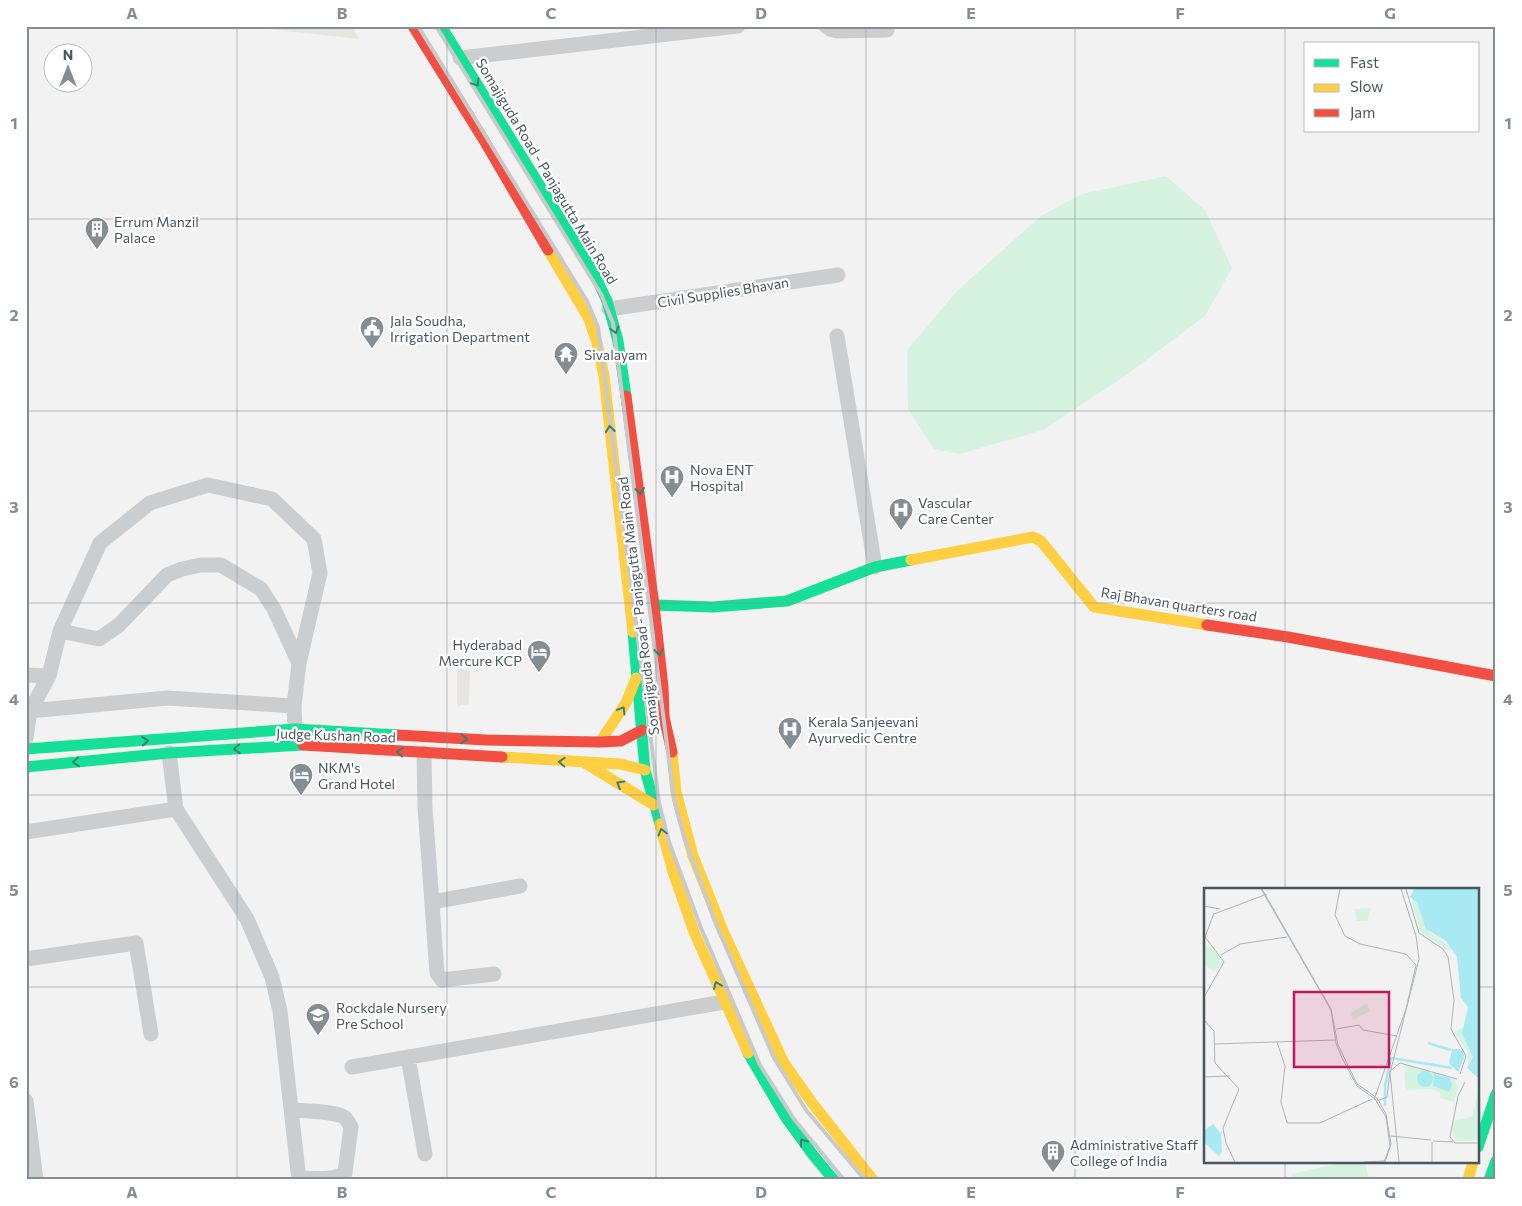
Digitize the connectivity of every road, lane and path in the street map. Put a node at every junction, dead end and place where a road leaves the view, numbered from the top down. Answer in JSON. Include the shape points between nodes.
{"nodes":[{"id":1,"x":413,"y":26,"type":"edge"},
{"id":2,"x":441,"y":26,"type":"edge"},
{"id":3,"x":738,"y":26,"type":"edge"},
{"id":4,"x":826,"y":26,"type":"edge"},
{"id":5,"x":887,"y":30,"type":"dead end"},
{"id":6,"x":460,"y":58,"type":"junction"},
{"id":7,"x":552,"y":230,"type":"junction"},
{"id":8,"x":838,"y":275,"type":"dead end"},
{"id":9,"x":609,"y":309,"type":"junction"},
{"id":10,"x":837,"y":336,"type":"dead end"},
{"id":11,"x":876,"y":567,"type":"junction"},
{"id":12,"x":654,"y":605,"type":"junction"},
{"id":13,"x":60,"y":631,"type":"junction"},
{"id":14,"x":299,"y":663,"type":"junction"},
{"id":15,"x":26,"y":675,"type":"edge"},
{"id":16,"x":49,"y":676,"type":"junction"},
{"id":17,"x":637,"y":676,"type":"junction"},
{"id":18,"x":1496,"y":676,"type":"edge"},
{"id":19,"x":294,"y":706,"type":"junction"},
{"id":20,"x":30,"y":711,"type":"junction"},
{"id":21,"x":294,"y":729,"type":"junction"},
{"id":22,"x":642,"y":730,"type":"junction"},
{"id":23,"x":26,"y":738,"type":"edge"},
{"id":24,"x":621,"y":740,"type":"junction"},
{"id":25,"x":600,"y":742,"type":"junction"},
{"id":26,"x":26,"y":749,"type":"edge"},
{"id":27,"x":169,"y":753,"type":"junction"},
{"id":28,"x":424,"y":754,"type":"junction"},
{"id":29,"x":585,"y":763,"type":"junction"},
{"id":30,"x":620,"y":764,"type":"junction"},
{"id":31,"x":26,"y":767,"type":"edge"},
{"id":32,"x":645,"y":770,"type":"junction"},
{"id":33,"x":654,"y":805,"type":"junction"},
{"id":34,"x":176,"y":809,"type":"junction"},
{"id":35,"x":26,"y":832,"type":"edge"},
{"id":36,"x":520,"y":886,"type":"dead end"},
{"id":37,"x":432,"y":902,"type":"junction"},
{"id":38,"x":26,"y":959,"type":"edge"},
{"id":39,"x":494,"y":974,"type":"dead end"},
{"id":40,"x":724,"y":1002,"type":"junction"},
{"id":41,"x":151,"y":1034,"type":"dead end"},
{"id":42,"x":772,"y":1036,"type":"junction"},
{"id":43,"x":749,"y":1056,"type":"junction"},
{"id":44,"x":408,"y":1057,"type":"junction"},
{"id":45,"x":352,"y":1067,"type":"dead end"},
{"id":46,"x":1496,"y":1094,"type":"edge"},
{"id":47,"x":26,"y":1102,"type":"edge"},
{"id":48,"x":291,"y":1110,"type":"junction"},
{"id":49,"x":1480,"y":1141,"type":"edge"},
{"id":50,"x":425,"y":1154,"type":"dead end"},
{"id":51,"x":1496,"y":1161,"type":"edge"},
{"id":52,"x":1472,"y":1164,"type":"edge"},
{"id":53,"x":299,"y":1179,"type":"edge"},
{"id":54,"x":36,"y":1180,"type":"edge"},
{"id":55,"x":834,"y":1180,"type":"edge"},
{"id":56,"x":873,"y":1180,"type":"edge"},
{"id":57,"x":1468,"y":1180,"type":"edge"},
{"id":58,"x":1489,"y":1180,"type":"edge"}],
"edges":[{"from":1,"to":7,"type":"main road","name":"Somajiguda Road - Panjagutta Main Road","via":[[485,142]]},
{"from":2,"to":6,"type":"main road","name":"Somajiguda Road - Panjagutta Main Road"},
{"from":3,"to":6,"type":"street"},
{"from":4,"to":5,"type":"street","via":[[837,31]]},
{"from":6,"to":7,"type":"main road","name":"Somajiguda Road - Panjagutta Main Road","one_way":true},
{"from":7,"to":9,"type":"main road","name":"Somajiguda Road - Panjagutta Main Road","via":[[594,273]]},
{"from":17,"to":7,"type":"main road","name":"Somajiguda Road - Panjagutta Main Road","one_way":true,"via":[[604,376],[589,319]]},
{"from":8,"to":9,"type":"street","name":"Civil Supplies Bhavan"},
{"from":9,"to":12,"type":"main road","name":"Somajiguda Road - Panjagutta Main Road","one_way":true,"via":[[624,375]]},
{"from":10,"to":11,"type":"street"},
{"from":11,"to":12,"type":"main road","name":"Raj Bhavan quarters road","via":[[787,601],[713,607]]},
{"from":11,"to":18,"type":"main road","name":"Raj Bhavan quarters road","via":[[1033,537],[1041,541],[1094,607],[1288,637]]},
{"from":12,"to":42,"type":"main road","name":"Somajiguda Road - Panjagutta Main Road","one_way":true,"via":[[664,717],[681,814],[693,856],[723,931]]},
{"from":13,"to":14,"type":"street","via":[[99,639],[119,625],[167,575],[201,565],[221,565],[261,589]]},
{"from":13,"to":14,"type":"street","via":[[100,544],[150,503],[208,485],[272,499],[314,539],[320,573]]},
{"from":13,"to":16,"type":"street"},
{"from":14,"to":19,"type":"street"},
{"from":15,"to":16,"type":"street"},
{"from":16,"to":20,"type":"street"},
{"from":17,"to":22,"type":"main road","name":"Somajiguda Road - Panjagutta Main Road"},
{"from":25,"to":17,"type":"main road","one_way":true,"via":[[626,702]]},
{"from":19,"to":20,"type":"street","via":[[167,698]]},
{"from":19,"to":21,"type":"street"},
{"from":20,"to":23,"type":"street"},
{"from":21,"to":25,"type":"main road","name":"Judge Kushan Road","one_way":true,"via":[[486,740]]},
{"from":26,"to":21,"type":"main road","name":"Judge Kushan Road","one_way":true},
{"from":22,"to":24,"type":"main road"},
{"from":22,"to":32,"type":"main road","name":"Somajiguda Road - Panjagutta Main Road"},
{"from":24,"to":25,"type":"main road","name":"Judge Kushan Road"},
{"from":24,"to":30,"type":"main road","via":[[628,751]]},
{"from":28,"to":27,"type":"main road","name":"Judge Kushan Road","one_way":true,"via":[[296,746]]},
{"from":27,"to":31,"type":"main road","name":"Judge Kushan Road","one_way":true},
{"from":27,"to":34,"type":"street"},
{"from":29,"to":28,"type":"main road","name":"Judge Kushan Road","one_way":true},
{"from":28,"to":37,"type":"street"},
{"from":29,"to":30,"type":"main road","name":"Judge Kushan Road"},
{"from":33,"to":29,"type":"main road","one_way":true},
{"from":30,"to":32,"type":"main road","name":"Judge Kushan Road"},
{"from":32,"to":33,"type":"main road","name":"Somajiguda Road - Panjagutta Main Road"},
{"from":40,"to":33,"type":"main road","name":"Somajiguda Road - Panjagutta Main Road","one_way":true,"via":[[694,932]]},
{"from":34,"to":35,"type":"street"},
{"from":34,"to":48,"type":"street","via":[[246,919],[272,977],[280,1011]]},
{"from":36,"to":37,"type":"street"},
{"from":37,"to":39,"type":"street","via":[[437,974],[442,980]]},
{"from":38,"to":41,"type":"street","via":[[136,943]]},
{"from":40,"to":43,"type":"main road","name":"Somajiguda Road - Panjagutta Main Road"},
{"from":40,"to":44,"type":"street"},
{"from":42,"to":43,"type":"main road"},
{"from":42,"to":56,"type":"main road","name":"Somajiguda Road - Panjagutta Main Road","via":[[789,1070]]},
{"from":55,"to":43,"type":"main road","name":"Somajiguda Road - Panjagutta Main Road","one_way":true,"via":[[786,1118]]},
{"from":44,"to":45,"type":"street"},
{"from":44,"to":50,"type":"street"},
{"from":46,"to":49,"type":"main road"},
{"from":47,"to":54,"type":"street"},
{"from":48,"to":53,"type":"street"},
{"from":48,"to":53,"type":"street","via":[[344,1117],[351,1127],[345,1173],[331,1178]]},
{"from":51,"to":58,"type":"main road"},
{"from":52,"to":57,"type":"main road"}]}
